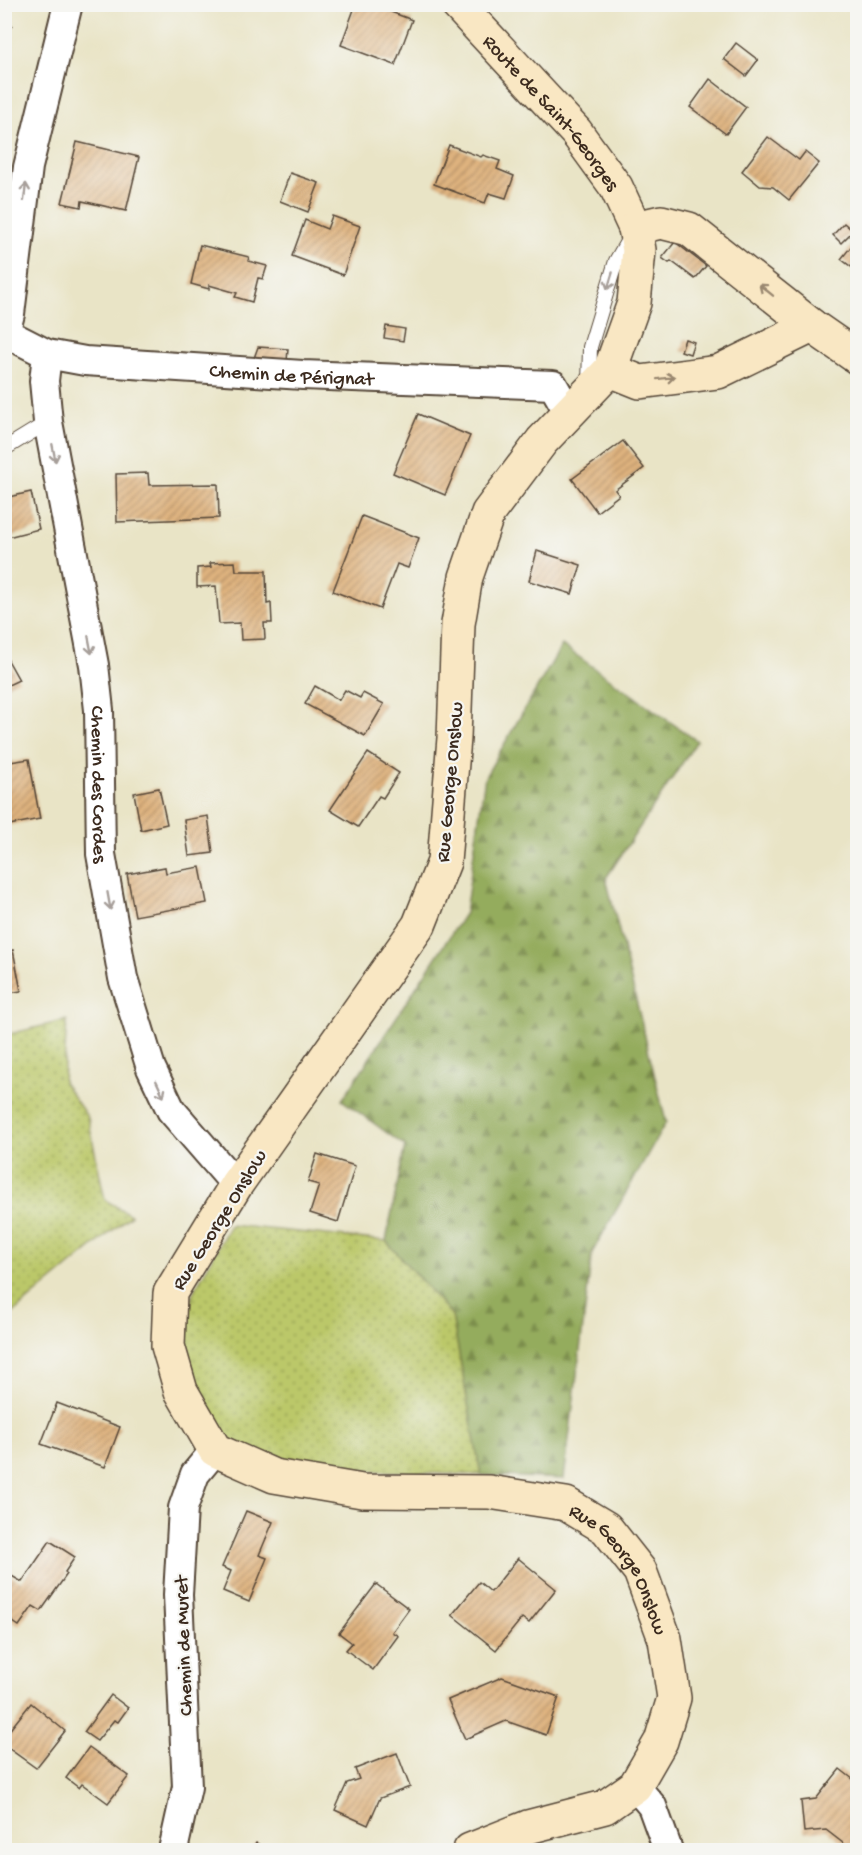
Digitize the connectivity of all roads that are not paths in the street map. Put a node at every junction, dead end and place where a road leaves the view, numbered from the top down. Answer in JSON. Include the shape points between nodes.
{"nodes":[{"id":1,"x":68,"y":4,"type":"edge"},
{"id":2,"x":456,"y":4,"type":"edge"},
{"id":3,"x":635,"y":228,"type":"junction"},
{"id":4,"x":812,"y":326,"type":"junction"},
{"id":5,"x":5,"y":333,"type":"edge"},
{"id":6,"x":47,"y":354,"type":"junction"},
{"id":7,"x":858,"y":358,"type":"edge"},
{"id":8,"x":589,"y":392,"type":"junction"},
{"id":9,"x":48,"y":422,"type":"junction"},
{"id":10,"x":4,"y":450,"type":"edge"},
{"id":11,"x":236,"y":1185,"type":"junction"},
{"id":12,"x":215,"y":1450,"type":"junction"},
{"id":13,"x":635,"y":1786,"type":"junction"},
{"id":14,"x":173,"y":1851,"type":"edge"},
{"id":15,"x":470,"y":1851,"type":"edge"},
{"id":16,"x":668,"y":1851,"type":"edge"}],
"edges":[{"from":5,"to":1,"type":"street","one_way":true,"via":[[28,167]]},
{"from":2,"to":3,"type":"street","name":"Route de Saint-Georges","via":[[576,132],[616,187]]},
{"from":4,"to":3,"type":"street","one_way":true,"via":[[689,229],[661,222]]},
{"from":3,"to":8,"type":"street","name":"Route de Saint-Georges","via":[[639,250],[634,303]]},
{"from":4,"to":7,"type":"street"},
{"from":8,"to":4,"type":"street","one_way":true,"via":[[718,372]]},
{"from":5,"to":6,"type":"street","name":"Chemin de Pérignat"},
{"from":6,"to":8,"type":"street","name":"Chemin de Pérignat","via":[[85,361],[303,375],[553,385]]},
{"from":6,"to":9,"type":"street","name":"Chemin des Cordes","via":[[44,381]]},
{"from":8,"to":11,"type":"street","name":"Rue George Onslow","via":[[542,441],[488,513],[466,577],[458,624],[444,862],[419,925]]},
{"from":9,"to":10,"type":"lane"},
{"from":9,"to":11,"type":"street","name":"Chemin des Cordes","one_way":true,"via":[[94,665],[99,710],[101,854],[123,978],[151,1068],[171,1110]]},
{"from":11,"to":12,"type":"street","name":"Rue George Onslow","via":[[170,1293],[171,1358],[181,1391]]},
{"from":12,"to":13,"type":"street","name":"Rue George Onslow","via":[[274,1476],[362,1491],[489,1492],[566,1504],[606,1528],[640,1571],[665,1638],[674,1698],[661,1741]]},
{"from":12,"to":14,"type":"street","name":"Chemin de Muret","via":[[195,1474],[183,1508],[177,1595],[187,1787]]},
{"from":13,"to":15,"type":"street","name":"Rue George Onslow","via":[[605,1807],[528,1827]]},
{"from":13,"to":16,"type":"street","via":[[652,1806]]}]}
